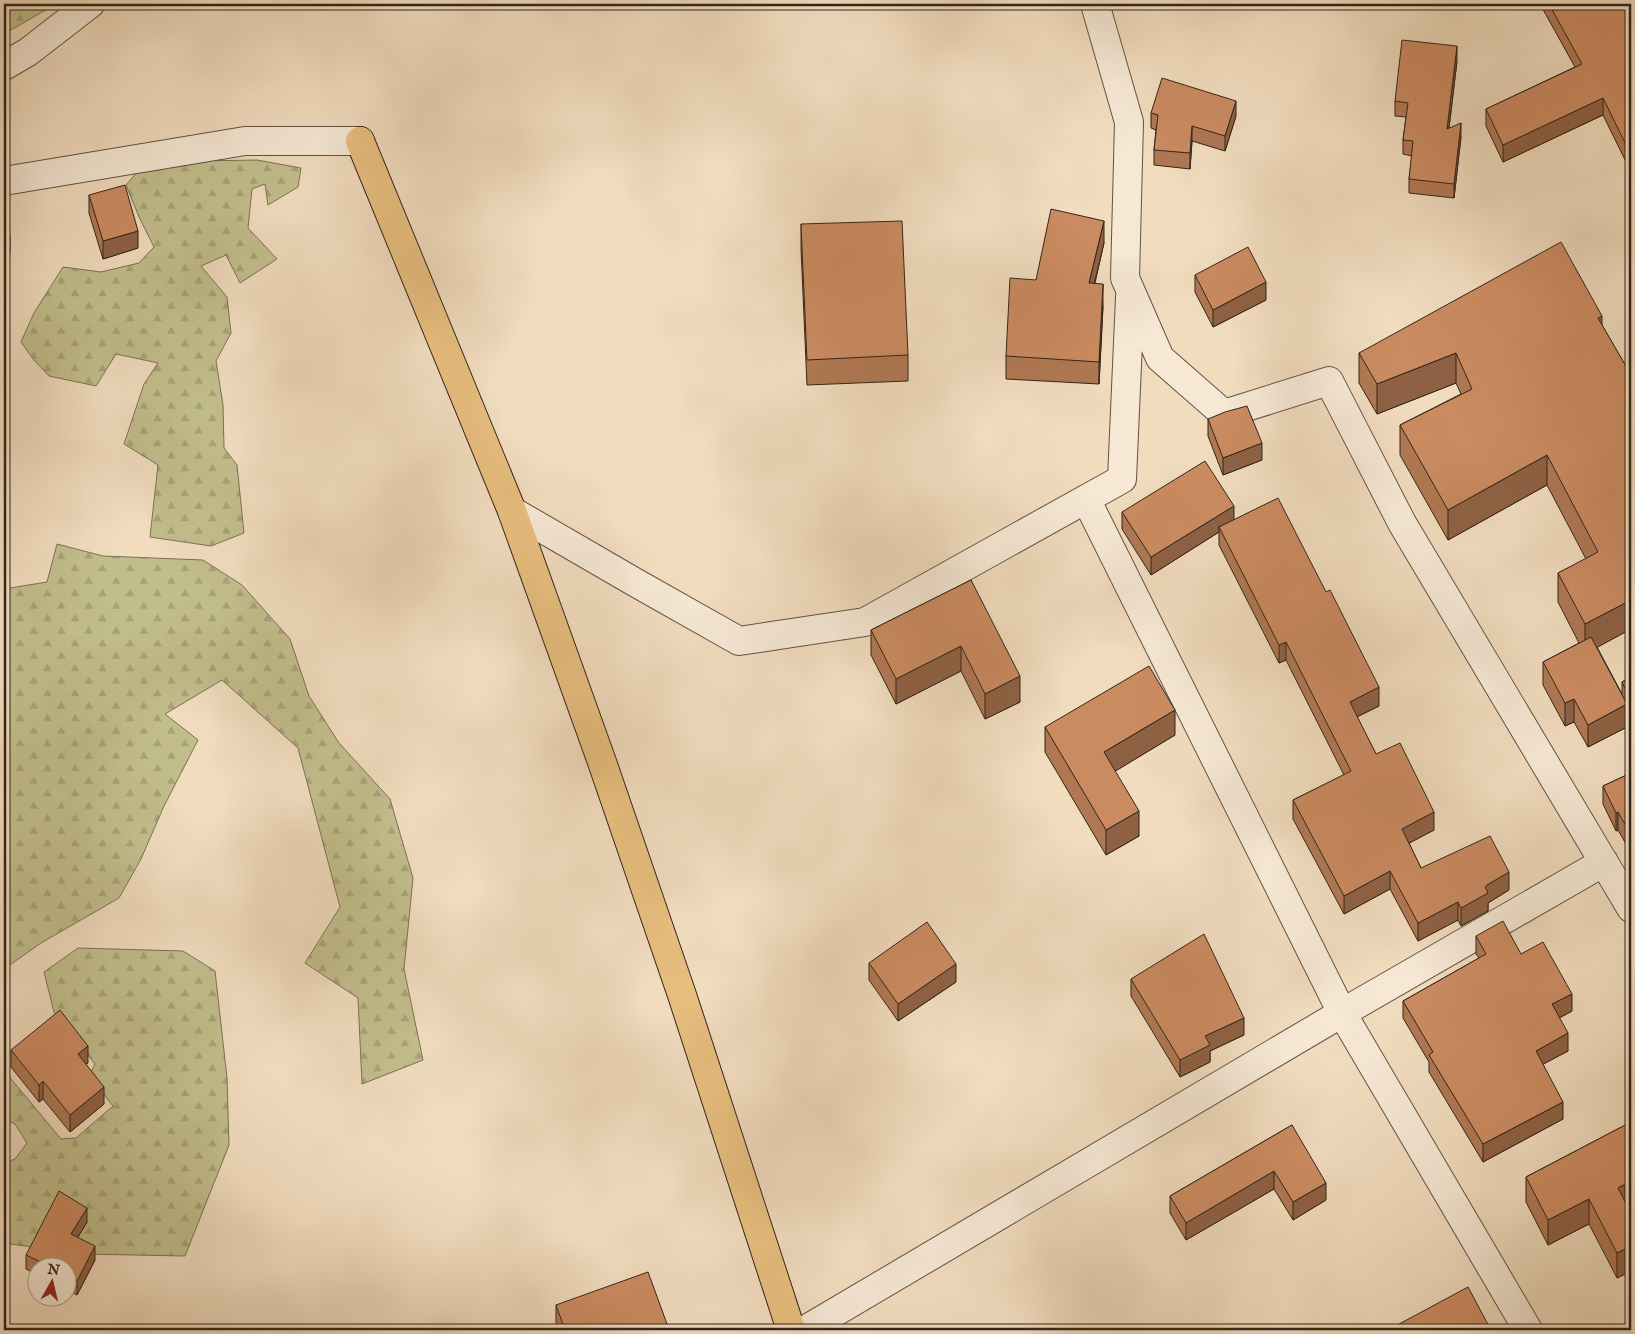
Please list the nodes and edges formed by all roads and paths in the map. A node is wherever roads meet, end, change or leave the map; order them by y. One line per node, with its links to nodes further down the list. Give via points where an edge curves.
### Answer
1 (90, 4): 3 (street, via 28,52)
2 (1095, 4): 6 (street, via 1128,122 1125,278)
3 (4, 66)
4 (360, 141): 5 (street, via 245,141); 8 (main road)
5 (4, 181)
6 (1131, 290): 7 (street, via 1122,479); 9 (street, via 1160,358 1224,414 1329,381 1402,522)
7 (1086, 499): 8 (street, via 864,622 739,641); 11 (street)
8 (512, 511): 12 (main road, via 682,995)
9 (1604, 862): 10 (street); 11 (street)
10 (1631, 908)
11 (1342, 1013): 13 (street); 14 (street)
12 (791, 1330)
13 (805, 1330)
14 (1528, 1330)

